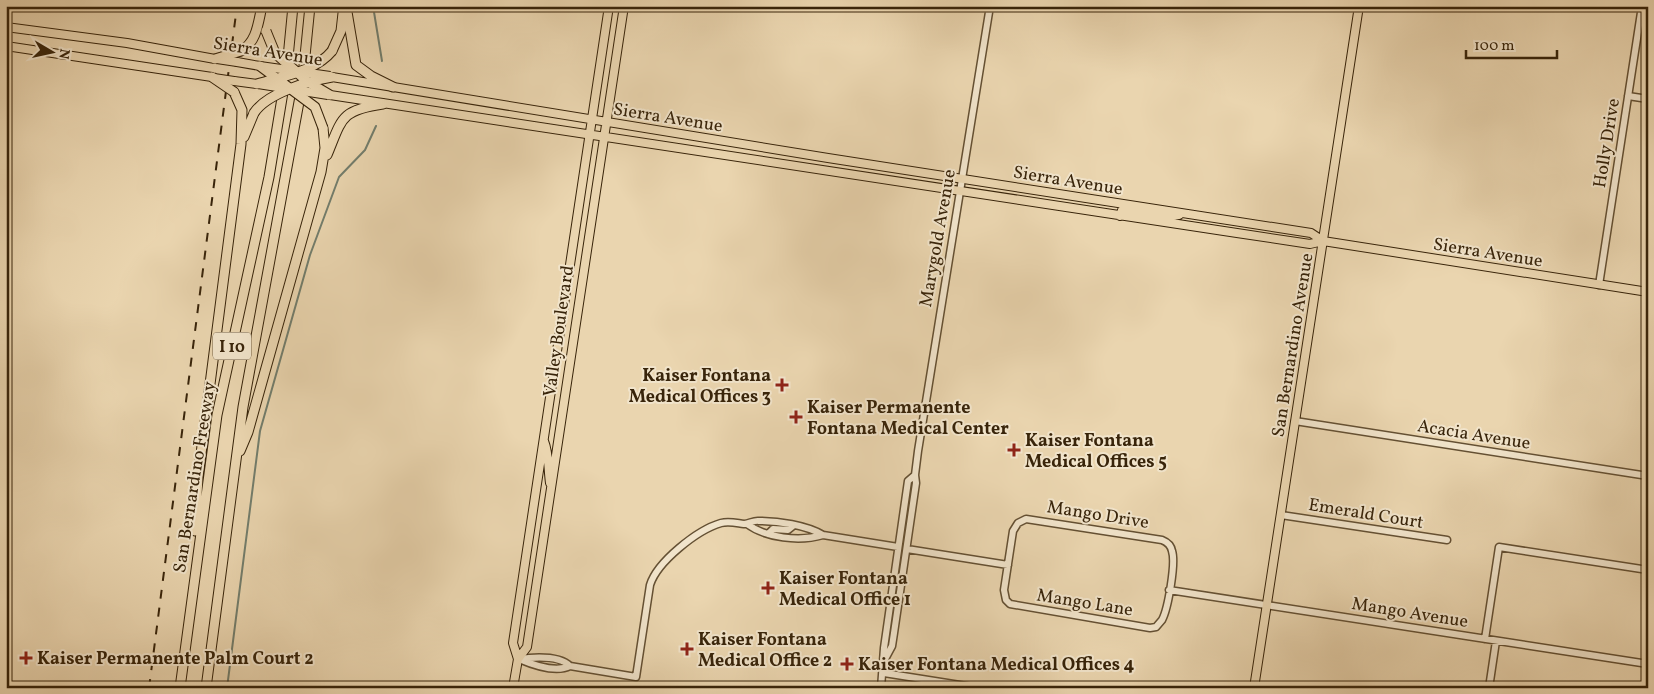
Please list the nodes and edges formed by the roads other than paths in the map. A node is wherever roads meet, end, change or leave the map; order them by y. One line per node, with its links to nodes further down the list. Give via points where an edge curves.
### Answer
1 (263, 6): 12 (highway, bridge, via 254,38 248,47); 14 (highway, bridge, via 266,31 274,53)
2 (293, 6): 56 (highway, San Bernardino Freeway / I 10, via 281,113 217,415)
3 (310, 6): 41 (highway, I 10, via 296,126)
4 (345, 6): 14 (highway, bridge, via 341,31 332,51 313,67); 20 (highway, via 356,65)
5 (609, 6): 26 (main road, Valley Boulevard)
6 (624, 6): 27 (main road, Valley Boulevard)
7 (990, 6): 32 (street, Marygold Avenue)
8 (1359, 6): 36 (main road, San Bernardino Avenue)
9 (1642, 6): 23 (street, Holly Drive)
10 (6, 27): 12 (main road, Sierra Avenue)
11 (6, 46): 16 (main road, Sierra Avenue)
12 (215, 58): 13 (main road, Sierra Avenue, bridge)
13 (260, 66): 14 (main road, Sierra Avenue, bridge); 17 (highway, bridge)
14 (296, 71): 15 (main road, Sierra Avenue, bridge); 17 (highway, bridge); 18 (highway, bridge)
15 (332, 77): 18 (highway, bridge); 20 (main road, Sierra Avenue)
16 (212, 78): 19 (main road, Sierra Avenue, bridge); 30 (highway, bridge, via 234,92 242,110)
17 (277, 78): 19 (highway, bridge); 21 (highway, bridge)
18 (308, 82): 21 (highway, bridge); 22 (highway, bridge)
19 (257, 84): 21 (main road, Sierra Avenue, bridge)
20 (394, 87): 26 (main road, Sierra Avenue)
21 (293, 89): 22 (main road, Sierra Avenue, bridge); 30 (highway, bridge, via 268,99 254,113); 31 (highway, bridge, via 315,107 323,128 325,148)
22 (330, 95): 25 (main road, Sierra Avenue)
23 (1628, 96): 24 (street); 37 (street, Holly Drive)
24 (1648, 99)
25 (383, 104): 28 (main road, Sierra Avenue); 31 (highway, via 361,107 342,119)
26 (593, 119): 27 (main road, Sierra Avenue); 28 (main road, Valley Boulevard)
27 (606, 122): 29 (main road, Valley Boulevard); 32 (main road, Sierra Avenue)
28 (590, 135): 29 (main road, Sierra Avenue); 40 (main road, Valley Boulevard)
29 (603, 136): 33 (main road, Sierra Avenue); 44 (main road, Valley Boulevard)
30 (242, 144): 56 (highway, via 198,477)
31 (321, 172): 41 (highway, via 248,432)
32 (963, 179): 33 (street, Marygold Avenue); 34 (main road, Sierra Avenue)
33 (961, 192): 35 (main road, Sierra Avenue); 42 (street, Marygold Avenue)
34 (1186, 213): 35 (main road, via 1168,216 1122,210); 36 (main road, Sierra Avenue, via 1311,233)
35 (1120, 216): 36 (main road, Sierra Avenue, via 1310,244)
36 (1323, 241): 37 (main road, Sierra Avenue); 39 (main road, San Bernardino Avenue)
37 (1599, 285): 38 (main road, Sierra Avenue)
38 (1648, 292)
39 (1295, 422): 43 (street, Acacia Avenue); 45 (main road, San Bernardino Avenue)
40 (543, 439): 44 (main road, via 547,448); 61 (main road, Valley Boulevard, via 513,643)
41 (234, 462): 66 (highway, I 10)
42 (915, 475): 51 (street, via 906,528); 52 (street, Marygold Avenue)
43 (1648, 476)
44 (551, 490): 61 (main road, Valley Boulevard, via 527,647)
45 (1281, 515): 50 (street, Emerald Court); 57 (main road, San Bernardino Avenue)
46 (746, 524): 47 (street, via 757,520); 48 (street); 61 (street, via 728,522 714,526 683,546 655,572 650,585 636,677 570,666 564,670 533,665)
47 (793, 526): 48 (street, via 788,530 773,529); 49 (street)
48 (768, 534): 49 (street, via 798,538)
49 (822, 535): 51 (street)
50 (1447, 540)
51 (898, 547): 58 (street, via 901,564 892,618); 62 (street, Marygold Avenue)
52 (906, 549): 53 (street); 58 (street, Marygold Avenue)
53 (1008, 565): 55 (street, Mango Lane, via 1004,595 1013,605 1150,628 1159,625 1164,618); 55 (street, Mango Drive, via 1014,528 1021,521 1033,519 1072,525 1165,541 1173,553)
54 (1648, 570): 59 (street, via 1499,547)
55 (1169, 590): 57 (street, Mango Avenue)
56 (191, 599): 65 (highway, San Bernardino Freeway / I 10)
57 (1266, 605): 59 (street, Mango Avenue); 70 (main road, San Bernardino Avenue)
58 (894, 633): 62 (street, Marygold Avenue)
59 (1485, 639): 60 (street, Mango Avenue)
60 (1496, 641): 63 (street, Mango Avenue); 71 (street)
61 (518, 658): 67 (main road, Valley Boulevard)
62 (885, 659): 64 (street, Marygold Avenue)
63 (1648, 664)
64 (884, 673): 68 (street, Marygold Avenue); 69 (street)
65 (180, 688)
66 (206, 688)
67 (513, 688)
68 (881, 688)
69 (979, 688)
70 (1254, 688)
71 (1489, 688)

